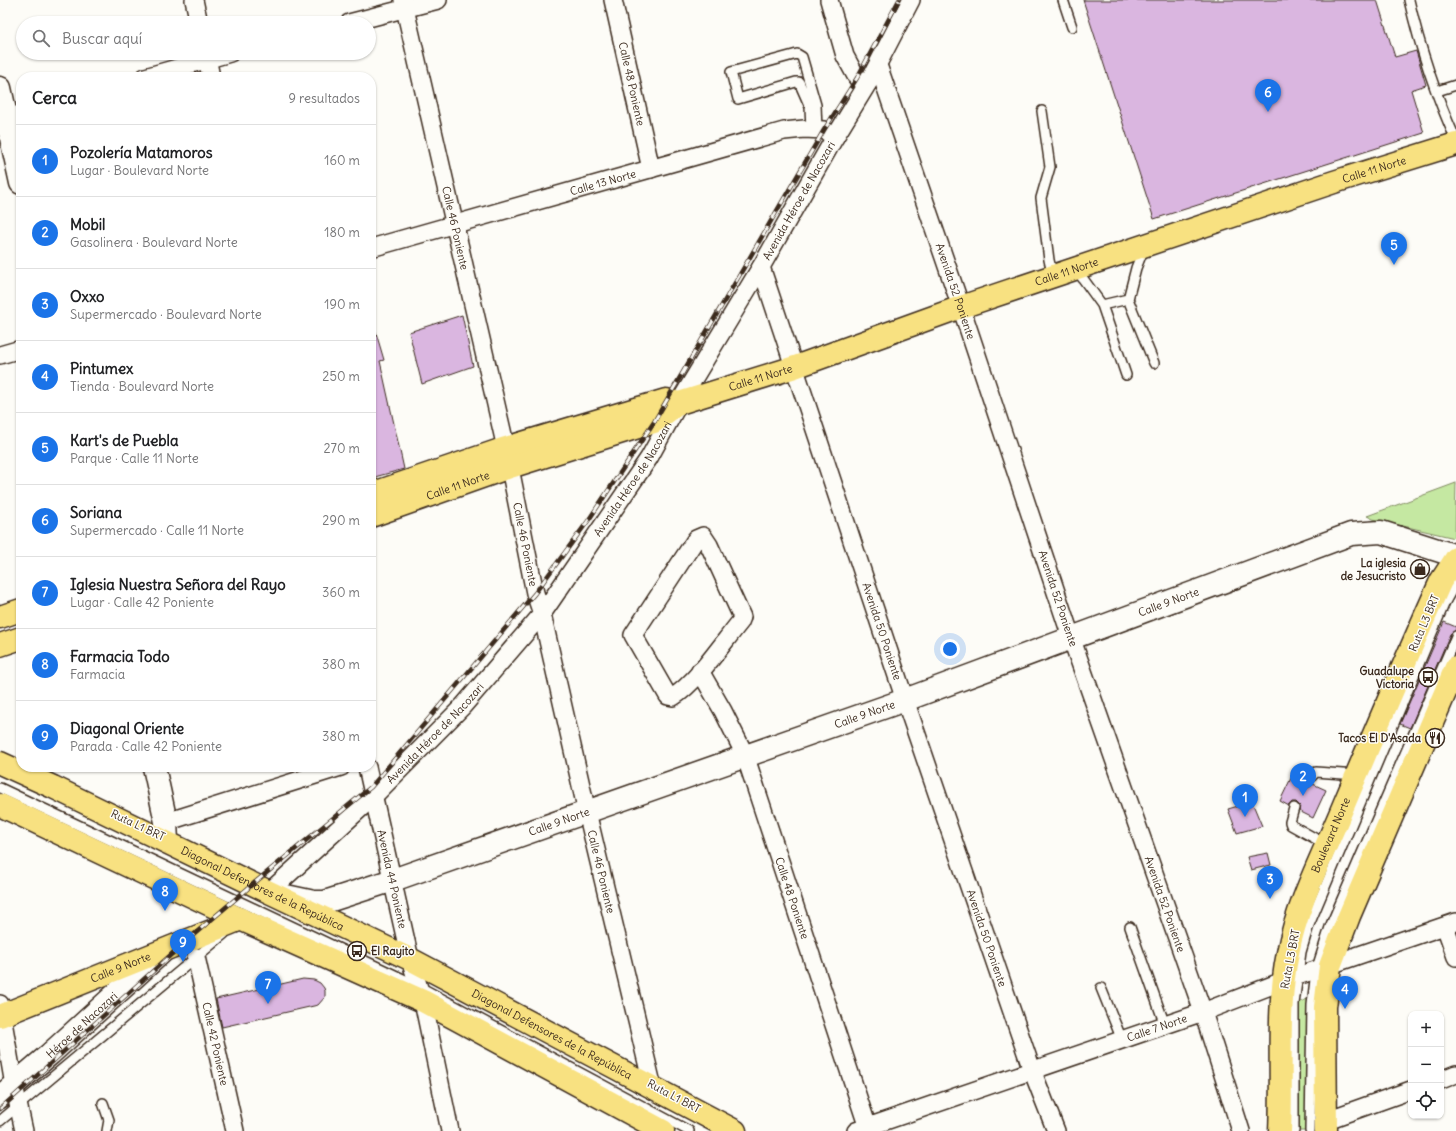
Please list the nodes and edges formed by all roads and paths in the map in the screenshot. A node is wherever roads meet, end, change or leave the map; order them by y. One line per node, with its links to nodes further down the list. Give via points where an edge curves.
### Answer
1 (194, 0): 9 (street)
2 (438, 0): 8 (street)
3 (613, 0): 28 (street, Calle 48 Poniente)
4 (829, 0): 17 (street, via 845,56 857,78)
5 (911, 0): 14 (street, Avenida Héroe de Nacozari)
6 (1063, 0): 11 (lane)
7 (1409, 0): 20 (lane)
8 (404, 5): 10 (street); 29 (street, Calle 46 Poniente)
9 (197, 16)
10 (371, 16)
11 (1072, 27)
12 (195, 60): 15 (street)
13 (208, 60): 16 (street)
14 (878, 65): 17 (street, Avenida Héroe de Nacozari); 37 (street, Avenida 52 Poniente)
15 (160, 72)
16 (210, 72)
17 (868, 83): 24 (street, Avenida Héroe de Nacozari)
18 (1456, 85): 20 (lane)
19 (0, 88): 22 (main road)
20 (1437, 91): 25 (lane)
21 (1042, 111): 34 (lane, via 1050,167 1042,198)
22 (10, 117): 27 (main road)
23 (814, 129): 23 (lane, via 816,105 802,57 797,54 731,72 738,99 799,82 810,107); 24 (street, Calle 13 Norte, via 824,130); 28 (street, Calle 13 Norte, via 784,131)
24 (835, 137): 32 (street, Avenida Héroe de Nacozari)
25 (1456, 140)
26 (1456, 144): 30 (main road, Calle 11 Norte)
27 (16, 153)
28 (651, 168): 29 (street, Calle 13 Norte)
29 (454, 224): 31 (street, Calle 13 Norte); 44 (street, Calle 46 Poniente)
30 (1146, 245): 33 (main road, Calle 11 Norte); 35 (lane, via 1136,268)
31 (376, 247)
32 (761, 266): 41 (street, Avenida 50 Poniente); 43 (street, Avenida Héroe de Nacozari)
33 (1076, 269): 34 (main road, Calle 11 Norte); 36 (lane)
34 (1053, 277): 37 (main road, Calle 11 Norte)
35 (1128, 299): 36 (lane); 40 (lane)
36 (1102, 305): 42 (lane)
37 (961, 307): 41 (main road, Calle 11 Norte); 53 (street, Avenida 52 Poniente)
38 (16, 350): 39 (street)
39 (0, 355)
40 (1154, 363)
41 (795, 367): 43 (main road, Calle 11 Norte); 58 (street, Avenida 50 Poniente)
42 (1126, 375)
43 (678, 404): 44 (main road, Calle 11 Norte, via 666,400); 50 (street, Avenida Héroe de Nacozari, via 649,458)
44 (508, 458): 45 (main road, Calle 11 Norte); 46 (main road, Calle 11 Norte); 50 (street, Calle 46 Poniente, via 535,593)
45 (376, 493)
46 (376, 514)
47 (1456, 557): 53 (main road, Calle 9 Norte, via 1381,532 1351,534); 66 (main road, Boulevard Norte, via 1441,581)
48 (1456, 582): 84 (lane, Ruta L3 BRT, via 1442,609 1308,925)
49 (16, 612): 51 (main road)
50 (542, 614): 69 (street, Avenida Héroe de Nacozari, via 463,706); 72 (street, Calle 46 Poniente)
51 (0, 617)
52 (1456, 636): 83 (lane, via 1330,927)
53 (1071, 637): 58 (main road, Calle 9 Norte); 88 (street, Avenida 52 Poniente)
54 (16, 640): 55 (main road)
55 (0, 645)
56 (1456, 670): 83 (main road)
57 (700, 671): 57 (street, via 740,622 742,616 703,536 696,539 633,635 668,696 673,697 679,693); 59 (street, Calle 48 Poniente)
58 (906, 700): 59 (main road, Calle 9 Norte); 92 (street, Avenida 50 Poniente)
59 (745, 755): 72 (main road, Calle 9 Norte); 102 (street, Calle 48 Poniente)
60 (0, 762): 61 (main road, Diagonal Defensores de la República)
61 (16, 769)
62 (22, 772): 73 (main road, Diagonal Defensores de la República)
63 (154, 772): 73 (main road)
64 (328, 772): 73 (street)
65 (368, 772): 69 (street, Avenida 44 Poniente)
66 (1356, 775): 67 (lane, via 1316,772); 74 (main road, Boulevard Norte)
67 (1307, 781)
68 (0, 788): 76 (lane)
69 (373, 796): 75 (street, Avenida 44 Poniente); 76 (street, Avenida Héroe de Nacozari)
70 (0, 805): 76 (main road, Diagonal Defensores de la República)
71 (1294, 808): 74 (lane, via 1291,825)
72 (587, 812): 75 (main road, Calle 9 Norte); 95 (street, Calle 46 Poniente)
73 (160, 836): 76 (main road, Diagonal Defensores de la República)
74 (1327, 845): 84 (main road, Boulevard Norte, via 1305,894 1293,932 1288,952)
75 (393, 880): 76 (main road, Calle 9 Norte, via 325,902); 82 (street, Avenida 44 Poniente)
76 (257, 904): 79 (main road, Calle 9 Norte); 80 (lane); 82 (main road, Diagonal Defensores de la República); 86 (main road, Diagonal Defensores de la República)
77 (1450, 924): 81 (street); 83 (street, Calle 7 Norte)
78 (1130, 927): 89 (lane)
79 (162, 952): 87 (main road, Calle 9 Norte); 97 (main road, Héroe de Nacozari)
80 (196, 957): 97 (lane); 105 (street, Calle 42 Poniente)
81 (1456, 957)
82 (412, 964): 86 (street, Avenida 44 Poniente); 91 (lane); 95 (main road, Diagonal Defensores de la República)
83 (1323, 969): 84 (street, Calle 7 Norte); 100 (main road)
84 (1290, 979): 88 (street, Calle 7 Norte); 111 (main road, Boulevard Norte, via 1281,1004); 112 (lane, Ruta L3 BRT, via 1294,1004)
85 (1101, 988): 90 (lane)
86 (420, 994): 101 (main road, Diagonal Defensores de la República); 106 (street, Avenida 44 Poniente); 107 (lane)
87 (1, 1012): 97 (street)
88 (1204, 1012): 89 (street, Calle 7 Norte); 110 (street, Avenida 52 Poniente)
89 (1165, 1025): 90 (street, Calle 7 Norte)
90 (1122, 1040): 92 (street, Calle 7 Norte)
91 (588, 1063)
92 (1032, 1070): 102 (street, Calle 7 Norte); 109 (street, Avenida 50 Poniente)
93 (1456, 1074): 94 (street)
94 (1444, 1079)
95 (653, 1088): 108 (main road, Diagonal Defensores de la República)
96 (1408, 1091): 100 (street)
97 (11, 1096): 99 (lane); 103 (street)
98 (103, 1102): 104 (lane, via 109,1120)
99 (0, 1121)
100 (1321, 1127)
101 (657, 1129)
102 (864, 1130)
103 (24, 1131)
104 (107, 1131)
105 (235, 1131)
106 (450, 1131)
107 (689, 1131)
108 (735, 1131)
109 (1056, 1131)
110 (1241, 1131)
111 (1280, 1131)
112 (1294, 1131)

